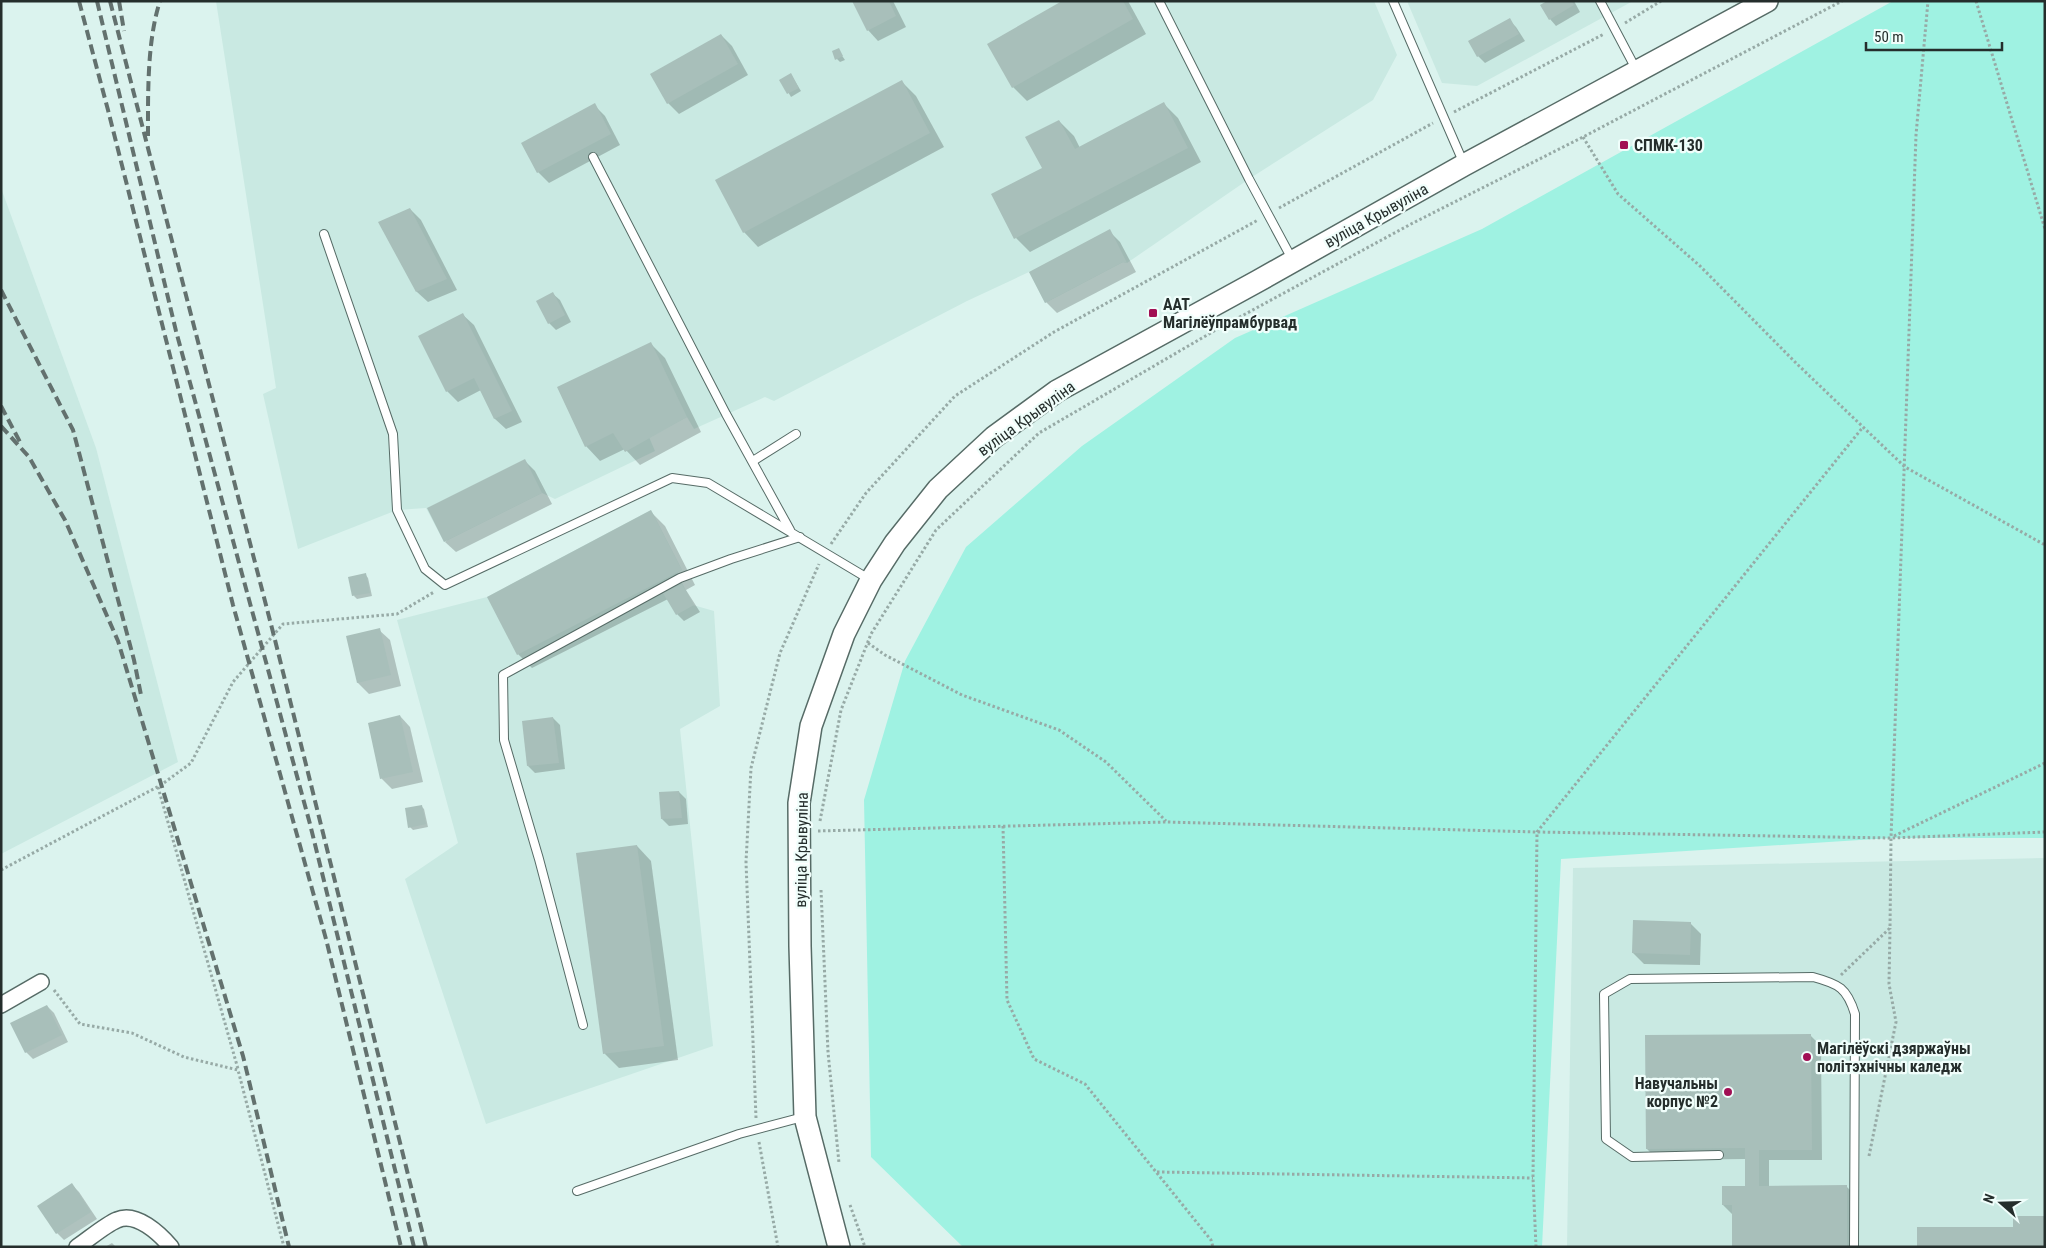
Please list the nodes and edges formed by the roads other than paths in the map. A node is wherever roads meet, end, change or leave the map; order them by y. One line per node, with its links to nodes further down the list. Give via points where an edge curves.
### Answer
1 (1159, 1): 9 (lane)
2 (1393, 1): 7 (lane)
3 (1600, 1): 5 (lane)
4 (1767, 1): 5 (main road, вуліца Крывуліна)
5 (1638, 72): 7 (main road, вуліца Крывуліна)
6 (593, 157): 11 (lane)
7 (1464, 165): 9 (main road, вуліца Крывуліна)
8 (324, 234): 12 (lane, via 393,434 397,510 425,569 445,585 672,478 708,482)
9 (1293, 261): 14 (main road, вуліца Крывуліна, via 1057,391 994,437 938,490)
10 (796, 434): 11 (lane)
11 (752, 461): 12 (lane)
12 (790, 532): 13 (lane)
13 (800, 537): 14 (lane); 17 (lane, via 680,578 503,675 504,740)
14 (870, 580): 18 (main road, вуліца Крывуліна, via 844,634 811,726 799,803)
15 (41, 982): 16 (street)
16 (1, 1005)
17 (584, 1025)
18 (805, 1117): 20 (lane, via 739,1134); 23 (main road, вуліца Крывуліна)
19 (1719, 1155): 24 (lane, via 1632,1157 1606,1139 1604,994 1630,979 1813,977 1833,982 1850,996 1854,1014)
20 (577, 1191)
21 (77, 1247): 22 (street, via 118,1219 131,1218 141,1222)
22 (171, 1247)
23 (839, 1247)
24 (1854, 1247)

